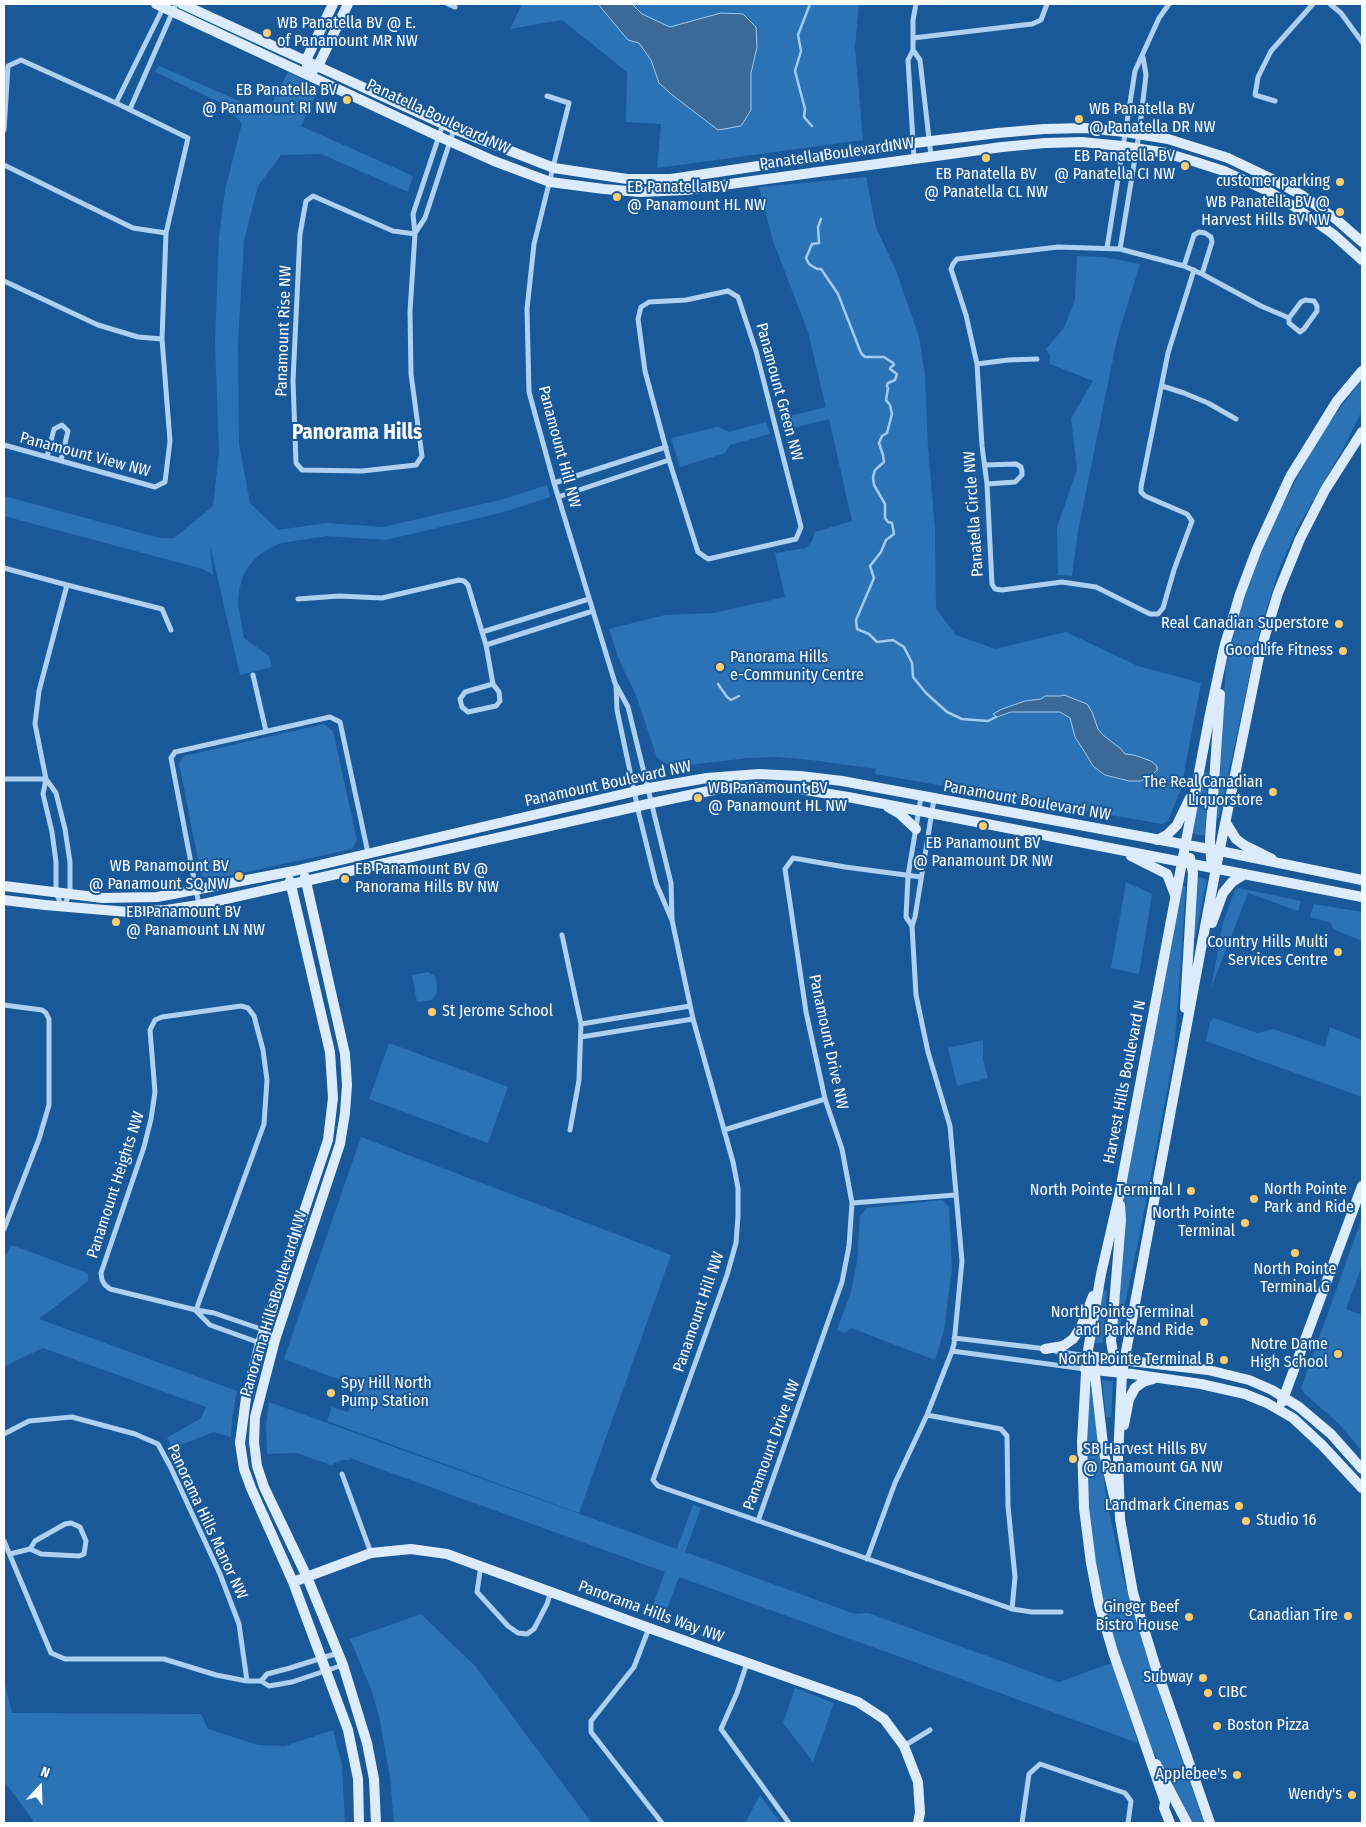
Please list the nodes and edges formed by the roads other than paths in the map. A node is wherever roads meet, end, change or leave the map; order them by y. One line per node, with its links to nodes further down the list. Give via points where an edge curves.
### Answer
1 (182, 4): 16 (street, Panatella Boulevard NW)
2 (333, 4): 16 (street)
3 (348, 4): 17 (street)
4 (448, 4): 11 (street)
5 (916, 4): 12 (street)
6 (1047, 4): 12 (street, via 1041,20 1032,24)
7 (1169, 4): 15 (street, via 1159,18)
8 (1313, 4): 20 (street, via 1271,51 1258,77 1255,94)
9 (1330, 4): 13 (street, via 1341,13)
10 (167, 6): 18 (street, Panatella Boulevard NW); 21 (street); 22 (street)
11 (456, 7)
12 (913, 38): 14 (street)
13 (1362, 42)
14 (913, 50): 30 (street, via 920,60); 31 (street, via 908,60)
15 (1143, 56): 26 (street, via 1135,71); 27 (street, via 1146,75)
16 (306, 60): 17 (street, Panatella Boulevard NW); 18 (street)
17 (318, 66): 18 (street); 23 (street, Panatella Boulevard NW)
18 (308, 74): 28 (street, Panatella Boulevard NW)
19 (547, 96): 37 (street, Panamount Hill NW, via 569,104)
20 (1275, 101)
21 (116, 102): 22 (street); 25 (street, via 21,60 8,66)
22 (130, 110): 39 (street, Panamount View NW, via 188,138)
23 (443, 124): 24 (street, Panatella Boulevard NW); 28 (street, Panamount Rise NW)
24 (454, 129): 29 (street, Panamount Rise NW); 37 (street, Panatella Boulevard NW)
25 (4, 130)
26 (1125, 132): 27 (street, Panatella Boulevard NW); 30 (street, Panatella Boulevard NW, via 1085,128 1044,129); 32 (street)
27 (1139, 134): 33 (street); 41 (street, Panatella Boulevard NW, via 1168,139 1228,158 1274,180 1337,220)
28 (438, 136): 29 (street, Panatella Boulevard NW); 40 (street, Panamount Rise NW, via 413,214)
29 (450, 141): 38 (street, Panatella Boulevard NW); 40 (street, Panamount Rise NW, via 425,218)
30 (929, 142): 31 (street, Panatella Boulevard NW); 34 (street)
31 (912, 144): 35 (street); 37 (street, Panatella Boulevard NW, via 671,179 627,179)
32 (1122, 146): 33 (street, Panatella Boulevard NW); 34 (street, Panatella Boulevard NW, via 1045,143); 42 (street)
33 (1137, 148): 43 (street); 44 (street, Panatella Boulevard NW, via 1224,171 1268,192 1334,234)
34 (931, 156): 35 (street, Panatella Boulevard NW)
35 (914, 158): 38 (street, Panatella Boulevard NW, via 686,190 640,192)
36 (4, 165): 39 (street, via 133,228)
37 (554, 168): 38 (street, Panamount Hill NW)
38 (550, 182): 63 (street, Panamount Hill NW, via 534,244 527,309 529,392)
39 (166, 233): 50 (street, Panamount View NW)
40 (415, 234): 40 (street, Panamount Rise NW, via 393,231 313,196 306,201 300,234 294,381 296,463 302,470 362,471 416,465 422,456 411,374 410,311)
41 (1362, 242)
42 (1107, 248): 43 (street, Panatella Circle NW); 52 (street, Panatella Circle NW, via 1058,247 957,259 951,269)
43 (1120, 249): 45 (street, Panatella Circle NW)
44 (1362, 260)
45 (1184, 266): 46 (street, Panatella Circle NW); 47 (street, via 1194,235 1205,233 1212,242)
46 (1194, 270): 47 (street); 54 (street, Panatella Circle NW, via 1168,353)
47 (1202, 274): 49 (street)
48 (4, 281): 50 (street, via 98,325 138,337)
49 (1289, 318): 49 (street, via 1289,323 1300,332 1317,311 1316,303 1311,300 1301,302)
50 (162, 339): 60 (street, Panamount View NW, via 170,441 165,482 155,487)
51 (1037, 358): 52 (street)
52 (977, 364): 62 (street, Panatella Circle NW)
53 (1362, 371): 74 (street, Harvest Hills Boulevard N, via 1337,402 1290,477 1240,594)
54 (1162, 386): 55 (street, via 1208,403); 64 (street, Panatella Circle NW, via 1141,492 1188,514 1192,521 1163,608 1158,614 1150,614 1096,587 1079,584 1062,582 995,589 992,584)
55 (1236, 419)
56 (1362, 432): 91 (street, via 1321,498 1278,593 1255,671)
57 (4, 445): 59 (street, Panamount View NW)
58 (666, 447): 61 (street, Panamount Green NW); 61 (street, Panamount Green NW, via 645,371 638,319 641,307 649,302 686,300 728,291 738,297 756,351 801,527 796,539 708,559 698,552); 63 (street)
59 (47, 457): 60 (street, Panamount View NW); 60 (street, via 54,429 62,425 68,432)
60 (61, 460)
61 (669, 460): 65 (street)
62 (985, 465): 64 (street, Panatella Circle NW); 64 (street, via 1016,464 1022,471 1015,482)
63 (554, 483): 65 (street, Panamount Hill NW)
64 (987, 484)
65 (558, 497): 69 (street, Panamount Hill NW)
66 (4, 568): 67 (street)
67 (68, 585): 71 (street, via 162,609); 81 (street, via 39,691 35,724)
68 (298, 599): 72 (street, via 339,596 382,598 459,580 468,585)
69 (589, 599): 70 (street, Panamount Hill NW); 72 (street)
70 (593, 611): 73 (street); 76 (street, Panamount Hill NW)
71 (171, 630)
72 (483, 635): 73 (street)
73 (486, 645): 77 (street)
74 (1222, 663): 80 (street, Harvest Hills Boulevard N); 98 (street, via 1210,831)
75 (254, 675): 78 (street)
76 (616, 683): 82 (street, Panamount Hill NW, via 628,707); 83 (street, Panamount Hill NW, via 617,710)
77 (493, 684): 77 (street, via 465,692 460,699 462,707 468,712 496,706 500,701 499,692)
78 (266, 731): 99 (street, via 330,717 340,722); 113 (street, via 175,752 171,758)
79 (4, 779): 81 (street)
80 (1198, 779): 94 (street, via 1177,825); 95 (street, Harvest Hills Boulevard N)
81 (46, 780): 114 (street, via 44,794 56,862); 115 (street, via 56,793 65,829)
82 (649, 788): 83 (street, Panamount Boulevard NW); 84 (street, Panamount Boulevard NW, via 707,778 759,774 842,781); 86 (street, Panamount Hill NW)
83 (635, 792): 88 (street, Panamount Hill NW); 93 (street, Panamount Boulevard NW)
84 (921, 797): 85 (street, Panamount Boulevard NW); 89 (street)
85 (934, 799): 90 (street); 94 (street, Panamount Boulevard NW)
86 (652, 803): 87 (street, Panamount Boulevard NW, via 718,790 756,788 799,789); 88 (street, Panamount Boulevard NW); 121 (street, Panamount Hill NW, via 672,883)
87 (883, 804): 89 (street, Panamount Boulevard NW); 92 (street)
88 (638, 806): 96 (street, Panamount Boulevard NW); 121 (street, Panamount Hill NW, via 656,884)
89 (919, 810): 90 (street, Panamount Boulevard NW); 92 (street)
90 (932, 813): 97 (street, Panamount Boulevard NW); 108 (street)
91 (1226, 823): 98 (street); 101 (street, via 1244,845)
92 (916, 829): 107 (street)
93 (461, 832): 96 (street); 99 (street, Panamount Boulevard NW)
94 (1157, 840): 95 (street, Panamount Boulevard NW)
95 (1185, 845): 98 (street, Panamount Boulevard NW); 100 (street, Harvest Hills Boulevard N)
96 (464, 846): 102 (street, Panamount Boulevard NW)
97 (1116, 849): 100 (street, Panamount Boulevard NW); 116 (street, via 1167,874)
98 (1215, 850): 101 (street, Panamount Boulevard NW); 103 (street)
99 (368, 853): 102 (street); 104 (street, Panamount Boulevard NW)
100 (1187, 862): 103 (street, Panamount Boulevard NW); 116 (street, Harvest Hills Boulevard N); 130 (street, via 1193,873)
101 (1284, 865): 109 (street)
102 (371, 867): 110 (street, Panamount Boulevard NW)
103 (1216, 868): 106 (street, Panamount Boulevard NW); 124 (street)
104 (302, 869): 105 (street, Panamount Boulevard NW); 110 (street, Panorama Hills Boulevard NW)
105 (288, 872): 112 (street, Panorama Hills Boulevard NW); 113 (street, Panamount Boulevard NW)
106 (1245, 874): 117 (street, Panamount Boulevard NW); 124 (street, via 1223,893)
107 (908, 876): 108 (street, Panamount Drive NW); 122 (street, via 906,917); 131 (street, Panamount Drive NW, via 793,858 785,869 806,1012)
108 (921, 877): 122 (street)
109 (1362, 880)
110 (306, 882): 112 (street, Panamount Boulevard NW); 143 (street, Panorama Hills Boulevard NW, via 345,1054 347,1085 340,1144)
111 (4, 886): 114 (street, Panamount Boulevard NW)
112 (291, 886): 119 (street, Panamount Boulevard NW); 141 (street, Panorama Hills Boulevard NW, via 330,1052 333,1098 328,1140)
113 (196, 890): 115 (street, Panamount Boulevard NW, via 157,897 102,898); 119 (street)
114 (56, 893): 115 (street, Panamount Boulevard NW); 120 (street)
115 (70, 894): 120 (street)
116 (1176, 896): 136 (street, Harvest Hills Boulevard N)
117 (1362, 897)
118 (4, 900): 120 (street, Panamount Boulevard NW)
119 (199, 905): 120 (street, Panamount Boulevard NW, via 128,912)
120 (63, 907)
121 (672, 920): 126 (street, Panamount Hill NW)
122 (912, 926): 135 (street, via 916,995 928,1052 950,1126)
123 (562, 935): 128 (street)
124 (1199, 964): 130 (street)
125 (4, 1005): 138 (street, via 42,1010 49,1019 49,1105)
126 (690, 1006): 127 (street, Panamount Hill NW); 128 (street)
127 (693, 1019): 129 (street); 133 (street, Panamount Hill NW)
128 (581, 1024): 129 (street)
129 (581, 1037): 132 (street, via 579,1080)
130 (1184, 1047): 148 (street)
131 (825, 1099): 133 (street); 137 (street, Panamount Drive NW, via 842,1149)
132 (570, 1130)
133 (724, 1130): 161 (street, Panamount Hill NW, via 738,1188 736,1243 653,1480 658,1486)
134 (1362, 1186): 152 (street)
135 (955, 1195): 137 (street); 142 (street, via 962,1261)
136 (1119, 1196): 139 (street, Harvest Hills Boulevard N); 148 (street, via 1121,1220 1111,1341)
137 (852, 1203): 161 (street, Panamount Drive NW, via 842,1282)
138 (4, 1229)
139 (1101, 1274): 145 (street, via 1081,1327 1073,1339 1063,1346); 147 (street, Harvest Hills Boulevard N)
140 (196, 1310): 140 (street, Panamount Heights NW, via 110,1289 102,1280 101,1273 151,1119 155,1092 150,1030 155,1020 241,1006 248,1008 254,1016 263,1050 267,1080 264,1124); 141 (street, Panamount Heights NW); 144 (street, Panamount Heights NW, via 210,1325)
141 (264, 1330): 143 (street, Panamount Heights NW); 144 (street, Panorama Hills Boulevard NW)
142 (954, 1338): 145 (street); 146 (street)
143 (275, 1340): 144 (street); 168 (street, Panorama Hills Boulevard NW, via 255,1417 257,1466)
144 (260, 1343): 169 (street, Panorama Hills Boulevard NW, via 246,1398 240,1443 251,1488)
145 (1045, 1349): 147 (street)
146 (952, 1351): 149 (street); 154 (street)
147 (1087, 1356): 148 (street); 149 (street, Harvest Hills Boulevard N)
148 (1119, 1359): 150 (street); 152 (street, via 1230,1375)
149 (1090, 1370): 150 (street); 160 (street, via 1104,1453); 183 (street, Harvest Hills Boulevard N, via 1082,1467 1091,1563 1113,1652)
150 (1122, 1373): 151 (street); 156 (street)
151 (1155, 1378): 153 (street, via 1225,1388); 156 (street, via 1138,1384 1132,1393)
152 (1285, 1397): 153 (street); 157 (street, via 1330,1434)
153 (1279, 1410): 159 (street, via 1305,1429)
154 (926, 1415): 166 (street, via 895,1483); 171 (street, via 1001,1429 1007,1436 1008,1506 1015,1577)
155 (4, 1434): 179 (street, Panorama Hills Manor NW, via 29,1421 72,1417 135,1434 158,1444 224,1582 239,1624)
156 (1118, 1458): 160 (street)
157 (1362, 1469)
158 (342, 1474): 164 (street)
159 (1362, 1488)
160 (1120, 1519): 195 (street, via 1133,1593)
161 (758, 1521): 166 (street, Panamount Drive NW)
162 (4, 1541): 165 (street)
163 (30, 1549): 163 (street, via 41,1554 79,1556 84,1554 86,1541 80,1527 71,1523 35,1541); 165 (street)
164 (371, 1553): 167 (street, Panorama Hills Way NW, via 411,1549 447,1554); 168 (street, Panorama Hills Way NW)
165 (10, 1554): 179 (street, via 52,1653 65,1659 164,1659)
166 (867, 1560): 171 (street, Panamount Drive NW)
167 (481, 1565): 170 (street, Panorama Hills Way NW); 170 (street, via 477,1592 508,1626 518,1632 527,1634 534,1629)
168 (307, 1576): 169 (street, Panorama Hills Way NW); 174 (street, Panorama Hills Boulevard NW)
169 (293, 1582): 175 (street, Panorama Hills Boulevard NW)
170 (551, 1591): 173 (street, Panorama Hills Way NW)
171 (1012, 1609): 172 (street, Panamount Drive NW)
172 (1062, 1612)
173 (649, 1628): 176 (street, Panorama Hills Way NW); 187 (street, via 634,1667 591,1721 591,1732)
174 (338, 1653): 175 (street); 177 (street, Panorama Hills Boulevard NW)
175 (322, 1658): 178 (street, Panorama Hills Boulevard NW); 180 (street, via 267,1674)
176 (747, 1662): 182 (street, Panorama Hills Way NW, via 858,1702 884,1719); 188 (street, via 721,1729)
177 (343, 1665): 178 (street); 186 (street, Panorama Hills Boulevard NW, via 367,1743 374,1779)
178 (327, 1670): 180 (street, via 270,1686); 185 (street, Panorama Hills Boulevard NW, via 348,1730 358,1779)
179 (247, 1681): 180 (street)
180 (261, 1681)
181 (930, 1730): 182 (street)
182 (904, 1746): 189 (street, Panorama Hills Way NW, via 918,1782)
183 (1146, 1746): 184 (street, Harvest Hills Boulevard N, via 1165,1802); 194 (street)
184 (1164, 1808): 192 (street); 193 (street, Harvest Hills Boulevard N)
185 (359, 1823)
186 (376, 1823)
187 (662, 1823)
188 (789, 1823)
189 (918, 1823)
190 (1022, 1823): 191 (street, via 1029,1774 1040,1764 1125,1793 1131,1801)
191 (1128, 1823)
192 (1165, 1823)
193 (1170, 1823)
194 (1187, 1823)
195 (1210, 1823)

